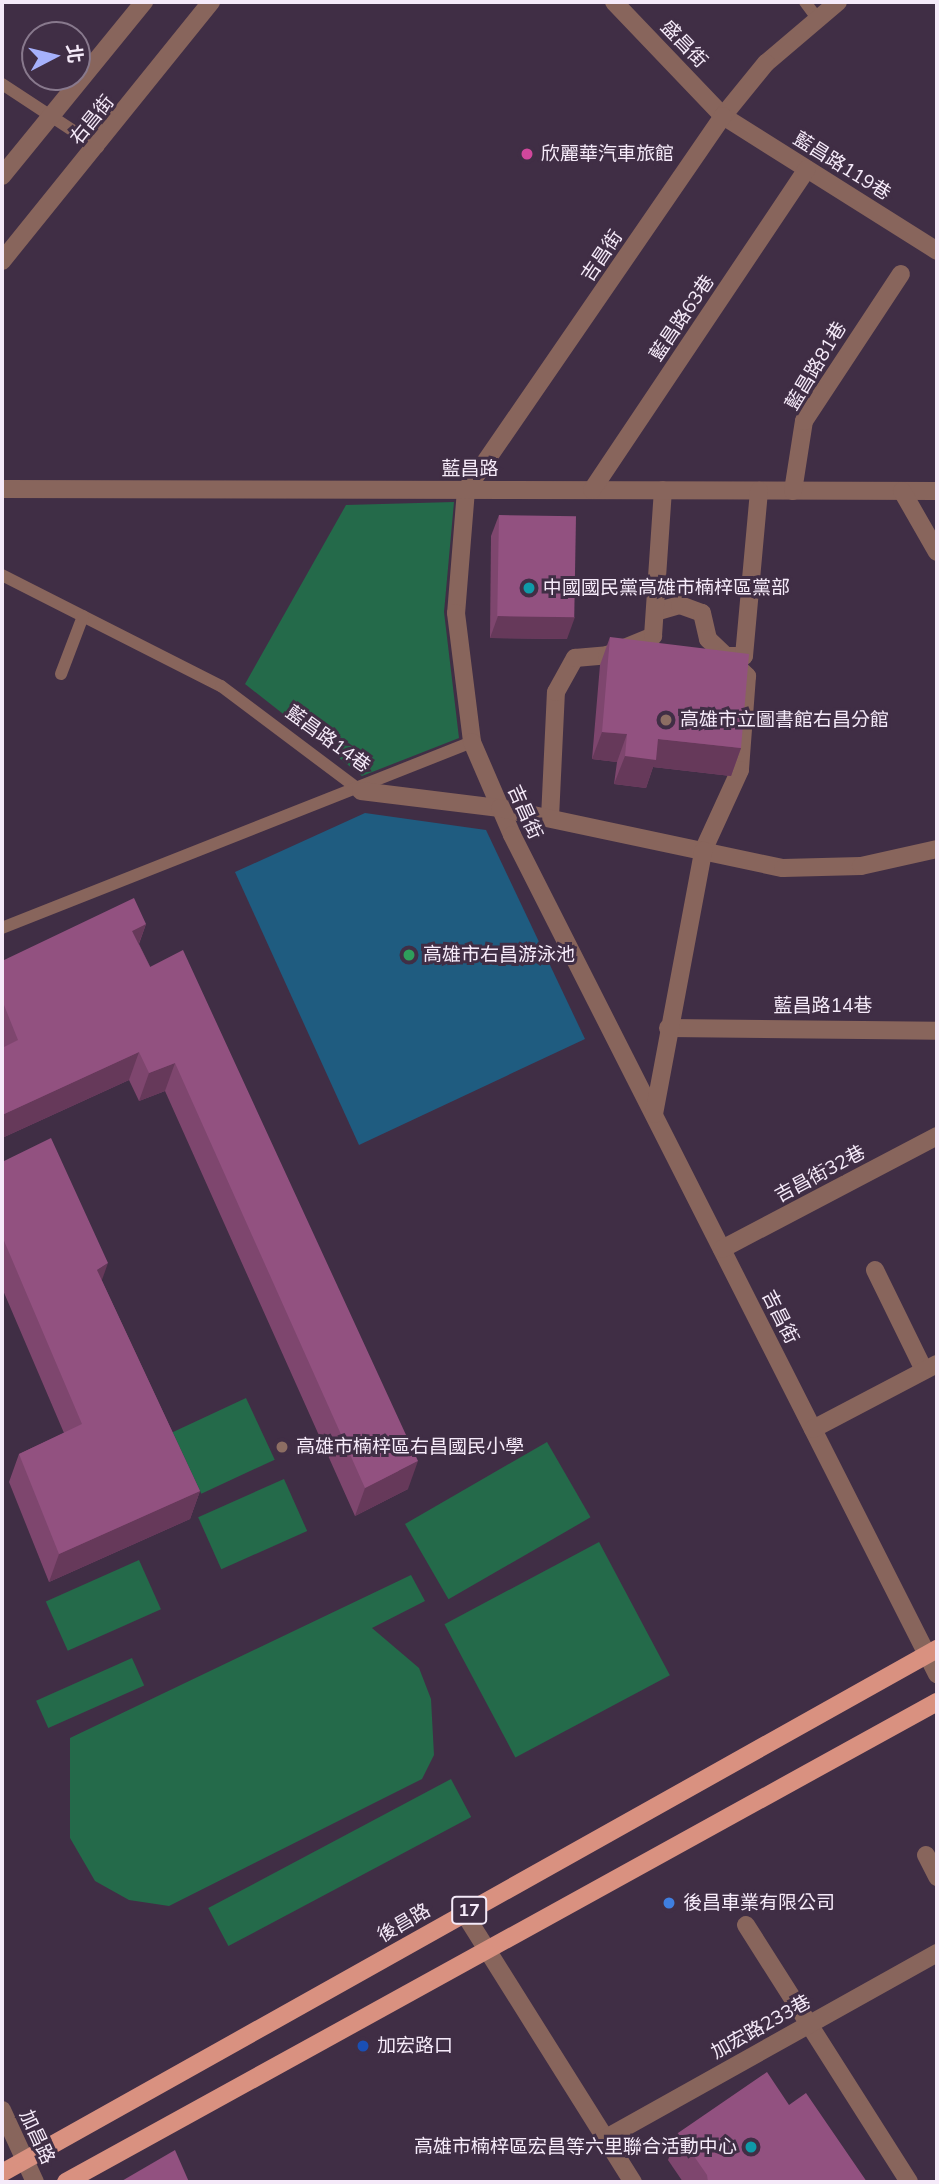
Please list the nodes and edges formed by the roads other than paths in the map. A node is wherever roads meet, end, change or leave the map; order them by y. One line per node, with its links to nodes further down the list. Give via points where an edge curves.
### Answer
1 (144, 2): 8 (street, 右昌街)
2 (211, 2): 10 (street, 右昌街)
3 (614, 2): 9 (street, 盛昌街)
4 (805, 2): 6 (lane)
5 (838, 2): 6 (street, 吉昌街)
6 (818, 19): 9 (street, 吉昌街, via 766,63)
7 (2, 84): 8 (lane)
8 (54, 115): 10 (lane); 12 (street, 右昌街)
9 (723, 116): 11 (street, 藍昌路119巷); 17 (street, 吉昌街)
10 (97, 148): 14 (street, 右昌街)
11 (807, 169): 13 (street, 藍昌路119巷); 18 (street, 藍昌路63巷)
12 (2, 176)
13 (937, 251)
14 (2, 261)
15 (901, 274): 21 (street, 藍昌路81巷, via 804,421)
16 (2, 489): 17 (street, 藍昌路)
17 (466, 490): 18 (street, 藍昌路); 30 (street, 吉昌街, via 456,613)
18 (592, 490): 19 (street, 藍昌路)
19 (663, 491): 20 (street, 藍昌路); 26 (street)
20 (759, 491): 21 (street, 藍昌路); 28 (street, via 744,656)
21 (793, 491): 22 (street, 藍昌路)
22 (902, 491): 23 (street, 藍昌路); 24 (street)
23 (937, 491)
24 (937, 552)
25 (2, 575): 27 (lane, 藍昌路14巷)
26 (655, 612): 33 (street, via 653,636 607,655 575,659 556,692); 35 (street, via 680,605 702,613 708,639 747,676 740,770)
27 (83, 616): 29 (lane); 31 (lane, 藍昌路14巷, via 221,686)
28 (703, 656)
29 (61, 674)
30 (472, 742): 31 (lane); 32 (street, 吉昌街)
31 (361, 791): 32 (street, 藍昌路14巷); 36 (lane)
32 (500, 808): 33 (street, 藍昌路14巷); 39 (street, 吉昌街)
33 (550, 818): 35 (street, 藍昌路14巷)
34 (937, 849): 35 (street, 藍昌路14巷, via 860,866 783,868)
35 (703, 851): 37 (street)
36 (2, 928)
37 (668, 1028): 38 (street, 藍昌路14巷); 39 (street)
38 (936, 1029)
39 (654, 1114): 41 (street, 吉昌街)
40 (937, 1136): 41 (street, 吉昌街32巷)
41 (722, 1249): 44 (street, 吉昌街)
42 (875, 1270): 43 (street)
43 (931, 1367): 44 (street)
44 (813, 1429): 45 (street, 吉昌街)
45 (932, 1652): 46 (street, 吉昌街); 50 (main road, 後昌路 / 17)
46 (937, 1674)
47 (937, 1702): 52 (main road, 17)
48 (926, 1855): 49 (street)
49 (937, 1877)
50 (464, 1913): 52 (street); 57 (main road, 後昌路 / 17)
51 (746, 1925): 54 (street)
52 (488, 1950): 56 (street); 60 (main road, 17)
53 (937, 1953): 54 (street, 加宏路233巷)
54 (809, 2024): 56 (street, 加宏路233巷); 62 (street)
55 (2, 2110): 57 (street, 加昌路)
56 (606, 2138): 61 (street)
57 (25, 2161): 58 (main road, 後昌路 / 17); 59 (street, 加昌路)
58 (2, 2173)
59 (35, 2182)
60 (66, 2182)
61 (633, 2182)
62 (909, 2182)

